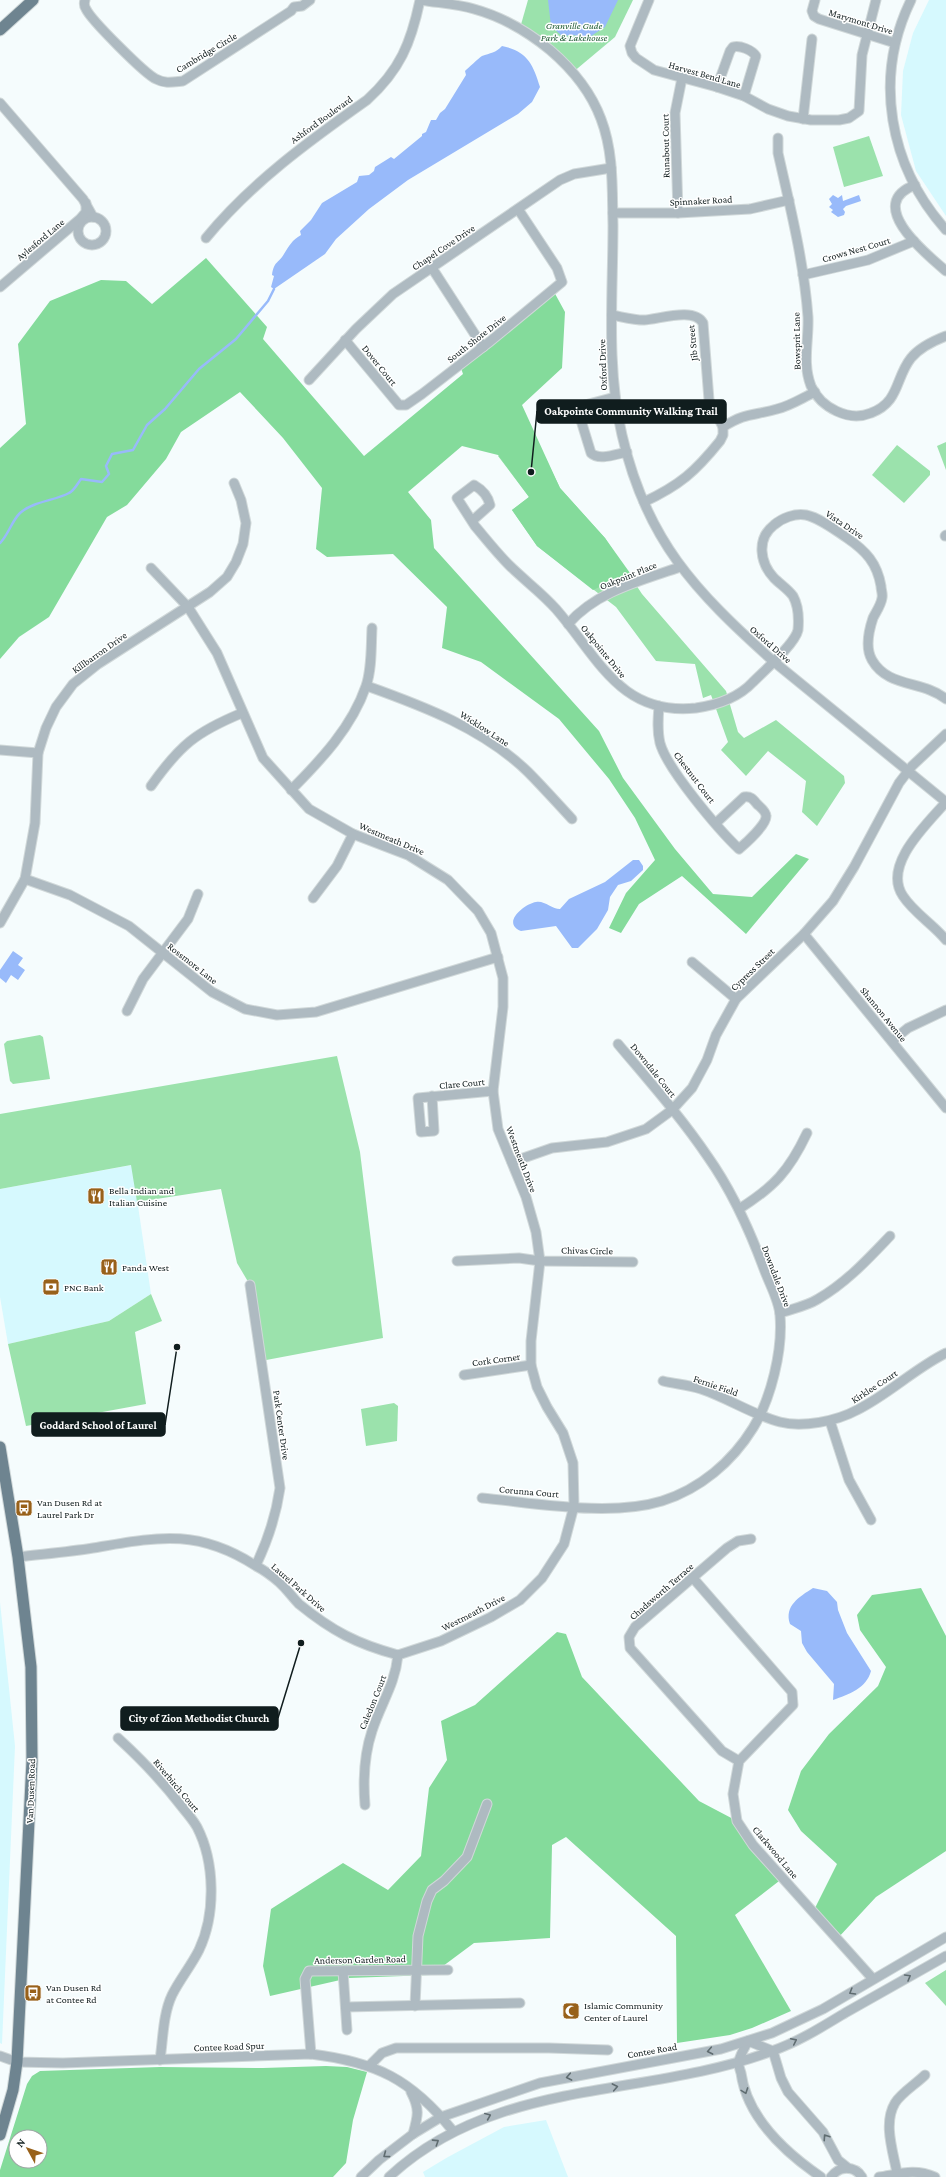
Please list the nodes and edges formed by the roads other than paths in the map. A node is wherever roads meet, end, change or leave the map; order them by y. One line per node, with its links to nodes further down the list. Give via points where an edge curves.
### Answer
1 (33, 0): 11 (main road)
2 (85, 0): 9 (street, Cambridge Circle, via 84,6 89,14 128,55 149,75 167,83 183,81 291,11)
3 (310, 0): 9 (street, Cambridge Circle, via 302,6)
4 (420, 0): 10 (street, Oxford Drive); 30 (street, Ashford Boulevard, via 406,49 396,68 378,90 289,156)
5 (649, 0): 15 (street, Harvest Bend Lane, via 632,38 632,53 639,61 654,70)
6 (815, 0): 12 (street, Marymont Drive, via 812,11 814,16)
7 (876, 0): 12 (street, Harvest Bend Lane)
8 (911, 0): 14 (street)
9 (295, 3)
10 (474, 4): 21 (street, Oxford Drive, via 520,28 555,54 572,72 600,116)
11 (0, 30)
12 (866, 35): 14 (street, Marymont Drive); 19 (street, Harvest Bend Lane, via 857,113 839,120)
13 (812, 39): 19 (street)
14 (895, 43): 22 (street, via 889,88 891,114 903,161)
15 (682, 78): 16 (street, Harvest Bend Lane); 27 (street, Runabout Court, via 674,113)
16 (717, 87): 17 (street, Harvest Bend Lane); 17 (street, via 730,51 737,46 756,56)
17 (744, 96): 19 (street, Harvest Bend Lane, via 774,112)
18 (0, 103): 24 (street)
19 (802, 119)
20 (778, 138): 23 (street, Bowsprit Lane, via 778,153)
21 (612, 168): 25 (street, Chapel Cove Drive, via 569,176); 26 (street, Oxford Drive)
22 (915, 186): 29 (street); 31 (street, via 900,194 895,208 899,221)
23 (789, 200): 27 (street, Spinnaker Road, via 750,209); 34 (street, Bowsprit Lane)
24 (86, 203): 28 (street); 35 (street, Aylesford Lane, via 86,212 80,219)
25 (518, 209): 32 (street, Chapel Cove Drive); 39 (street, South Shore Drive, via 557,268 562,280)
26 (612, 213): 27 (street, Spinnaker Road); 36 (street, Oxford Drive)
27 (678, 213)
28 (93, 217)
29 (946, 230)
30 (206, 238)
31 (914, 241): 33 (street); 34 (street, Crows Nest Court, via 868,260)
32 (432, 268): 38 (street, Chapel Cove Drive, via 393,294); 39 (street)
33 (946, 271)
34 (803, 275): 41 (street, Bowsprit Lane, via 808,317 806,366)
35 (0, 287)
36 (612, 315): 42 (street, Oxford Drive); 44 (street, Jib Street, via 634,320 683,315 695,315 700,318 704,323 709,400)
37 (946, 336): 41 (street, Bowsprit Lane, via 917,352 907,364 894,396 872,413 858,417 847,416 830,407)
38 (345, 340): 40 (street, Chapel Cove Drive); 43 (street, Dover Court)
39 (483, 347): 43 (street, South Shore Drive, via 415,400 402,406)
40 (309, 380)
41 (815, 392): 44 (street, via 779,409 743,415)
42 (615, 397): 45 (street, Oxford Drive); 45 (street, via 585,405 579,414 594,456)
43 (398, 404)
44 (723, 427): 47 (street, via 720,441 696,469 674,487)
45 (627, 452): 47 (street, Oxford Drive)
46 (234, 483): 51 (street, Killbarron Drive, via 246,523 243,544 227,577)
47 (644, 502): 49 (street, Oxford Drive, via 658,533)
48 (472, 521): 48 (street, Oakpointe Drive, via 490,504 480,489 474,485 457,498); 52 (street, Oakpointe Drive, via 509,565 548,600)
49 (680, 567): 52 (street, Oakpoint Place, via 601,597); 54 (street, Oxford Drive, via 720,613)
50 (151, 568): 51 (street, Westmeath Drive)
51 (188, 607): 58 (street, Westmeath Drive, via 217,653 235,690); 61 (street, Killbarron Drive, via 98,664 73,684 56,708)
52 (568, 624): 57 (street, Oakpointe Drive, via 618,686 633,696)
53 (372, 628): 55 (street)
54 (773, 661): 56 (street, Vista Drive, via 795,638 798,617 791,594 765,564 762,544 767,531 776,523 791,516 807,515 852,542 874,562 882,594 870,629 869,654 874,664 891,678 929,688); 57 (street, Oakpointe Drive, via 747,688 729,699 690,708); 62 (street, Oxford Drive)
55 (367, 686): 64 (street, via 336,741 319,763); 66 (street, Wicklow Lane, via 418,704 448,718 488,742 527,771)
56 (946, 699)
57 (659, 706): 67 (street, Chestnut Court, via 658,732 665,756)
58 (242, 713): 63 (street, via 210,727 190,741 170,759); 64 (street, Westmeath Drive, via 263,758)
59 (946, 734): 62 (street, Cypress Street)
60 (0, 750): 61 (street)
61 (38, 753): 69 (street, Killbarron Drive, via 35,823)
62 (909, 770): 65 (street, Oxford Drive); 73 (street, Cypress Street, via 888,803 848,878 833,901)
63 (151, 786)
64 (291, 790): 68 (street, Westmeath Drive, via 309,809)
65 (946, 802): 74 (street, via 903,854 898,869 902,894)
66 (572, 819)
67 (716, 823): 67 (street, Chestnut Court, via 744,797 752,798 766,813 765,822 739,849)
68 (353, 834): 71 (street, via 337,866); 76 (street, Westmeath Drive, via 408,855 448,880 478,911 491,933)
69 (25, 878): 72 (street, Killbarron Drive); 75 (street, Rossmore Lane, via 70,895 129,926)
70 (198, 894): 75 (street, via 188,919)
71 (313, 898)
72 (0, 923)
73 (804, 934): 78 (street, Cypress Street); 81 (street, Shannon Avenue)
74 (946, 940)
75 (163, 954): 76 (street, Rossmore Lane, via 212,992 245,1009 277,1015 316,1012); 80 (street, via 144,979)
76 (498, 957): 83 (street, Westmeath Drive, via 504,978 503,1007)
77 (692, 962): 78 (street)
78 (736, 999): 86 (street, Cypress Street, via 692,1088)
79 (946, 1010): 81 (street, via 908,1028)
80 (127, 1011)
81 (892, 1041): 85 (street, Shannon Avenue)
82 (618, 1044): 86 (street, Downdale Court)
83 (493, 1091): 84 (street, Clare Court); 88 (street, Westmeath Drive, via 498,1129)
84 (432, 1096)
85 (946, 1108)
86 (672, 1110): 88 (street, Cypress Street, via 646,1129 607,1142 552,1148); 89 (street, Downdale Drive, via 709,1157)
87 (807, 1133): 89 (street, via 797,1154 780,1178 764,1193)
88 (512, 1162): 92 (street, Westmeath Drive, via 536,1232)
89 (739, 1209): 95 (street, Downdale Drive)
90 (890, 1236): 95 (street, via 838,1286 817,1300)
91 (457, 1261): 92 (street, Chivas Circle, via 519,1258)
92 (540, 1261): 93 (street, Chivas Circle); 97 (street, Westmeath Drive)
93 (633, 1262)
94 (250, 1285): 108 (street, Park Center Drive, via 280,1488 275,1516)
95 (780, 1313): 100 (street, Downdale Drive, via 778,1358)
96 (946, 1353): 101 (street, Kirklee Court, via 929,1361 877,1399)
97 (531, 1365): 98 (street, Cork Corner); 104 (street, Westmeath Drive, via 547,1407 563,1433 573,1463)
98 (464, 1375)
99 (663, 1381): 100 (street, Fernie Field, via 700,1389 735,1402)
100 (761, 1416): 101 (street, Kirklee Court, via 782,1422); 104 (street, Downdale Drive, via 745,1441 721,1468 692,1488 661,1501 616,1508)
101 (830, 1421): 105 (street, via 849,1480)
102 (0, 1447): 107 (main road, Van Dusen Road)
103 (482, 1498): 104 (street, Corunna Court)
104 (574, 1506): 110 (street, Westmeath Drive, via 564,1544 542,1578 520,1600 491,1618 441,1641)
105 (871, 1520)
106 (751, 1539): 109 (street, Chadsworth Terrace, via 732,1544)
107 (18, 1557): 108 (street, Laurel Park Drive, via 154,1538 174,1538 221,1547); 132 (main road, Van Dusen Road, via 31,1667 32,1761)
108 (256, 1565): 110 (street, Laurel Park Drive, via 279,1582 298,1602 343,1636 364,1646)
109 (693, 1578): 112 (street, via 792,1692 793,1705); 112 (street, Chadsworth Terrace, via 635,1627 629,1638 630,1648 722,1751)
110 (398, 1655): 114 (street, Caledon Court, via 396,1673 371,1732 366,1754)
111 (118, 1738): 130 (street, Riverbirch Court, via 141,1759 197,1826 208,1857 211,1890 208,1918 199,1949 172,1996 164,2026)
112 (739, 1762): 120 (street, Clarkwood Lane, via 733,1794 737,1821 753,1845)
113 (487, 1804): 117 (street, via 467,1857 444,1882 432,1890 427,1900 418,1936)
114 (365, 1805)
115 (946, 1937): 120 (street, Contee Road)
116 (946, 1956): 127 (street, one-way to 116)
117 (416, 1970): 118 (street, Anderson Garden Road); 119 (street, Anderson Garden Road); 122 (street)
118 (448, 1970)
119 (343, 1971): 123 (street); 128 (street, Anderson Garden Road, via 309,1971 305,1979)
120 (873, 1979): 125 (street, Contee Road, one-way to 125, via 793,2024)
121 (520, 2003): 122 (street)
122 (415, 2006): 123 (street)
123 (346, 2007): 124 (street)
124 (347, 2030)
125 (748, 2041): 127 (street); 131 (street); 136 (street, Contee Road, one-way to 136, via 721,2049 540,2083)
126 (608, 2050): 133 (street, via 396,2048 382,2054)
127 (773, 2051): 131 (street); 140 (street, one-way to 127, via 838,2160 822,2132 788,2092)
128 (311, 2054): 130 (street, Contee Road Spur); 133 (street, Contee Road Spur)
129 (0, 2056): 132 (street, Contee Road Spur)
130 (160, 2060): 132 (street, Contee Road Spur)
131 (739, 2061): 137 (street, one-way to 131, via 496,2112 549,2099); 145 (street, one-way to 145, via 745,2092 762,2122 799,2162)
132 (17, 2062): 139 (main road, Van Dusen Road, via 13,2090)
133 (370, 2065): 135 (street, Contee Road Spur)
134 (924, 2075): 141 (street, via 896,2102 890,2115 889,2126)
135 (408, 2087): 136 (street, Contee Road Spur); 138 (street, via 417,2104 418,2116)
136 (441, 2117): 137 (street, Contee Road Spur); 138 (street, Contee Road)
137 (453, 2131): 144 (street, one-way to 137)
138 (413, 2134): 143 (street, Contee Road, one-way to 143)
139 (0, 2135)
140 (848, 2168): 142 (street); 146 (street, via 836,2171)
141 (897, 2173): 148 (street); 149 (street, via 924,2172)
142 (861, 2175): 147 (street)
143 (361, 2177)
144 (389, 2177)
145 (821, 2177)
146 (831, 2177)
147 (870, 2177)
148 (882, 2177)
149 (935, 2177)

